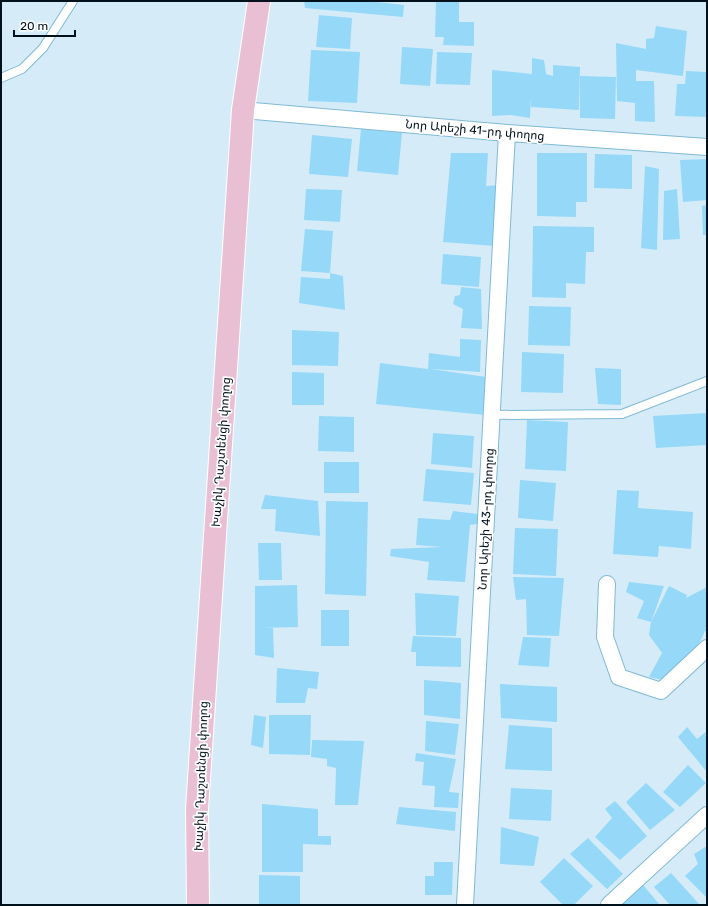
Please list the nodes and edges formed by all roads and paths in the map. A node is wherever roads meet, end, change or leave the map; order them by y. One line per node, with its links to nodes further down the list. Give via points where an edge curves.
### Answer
1 (73, 1): 3 (lane, via 43,48 22,69)
2 (259, 1): 4 (main road, Խաչիկ Դաշտենցի փողոց)
3 (1, 78)
4 (243, 110): 5 (street, Նոր Արեշի 41-րդ փողոց); 12 (main road, Խաչիկ Դաշտենցի փողոց, via 198,809)
5 (507, 133): 6 (street, Նոր Արեշի 41-րդ փողոց); 8 (street, Նոր Արեշի 43-րդ փողոց)
6 (707, 147)
7 (707, 382): 8 (lane, via 622,414)
8 (492, 415): 13 (street, Նոր Արեշի 43-րդ փողոց)
9 (607, 584): 10 (street, via 605,637 619,677 661,691)
10 (707, 648)
11 (707, 815): 14 (street)
12 (198, 905)
13 (465, 905)
14 (609, 905)

